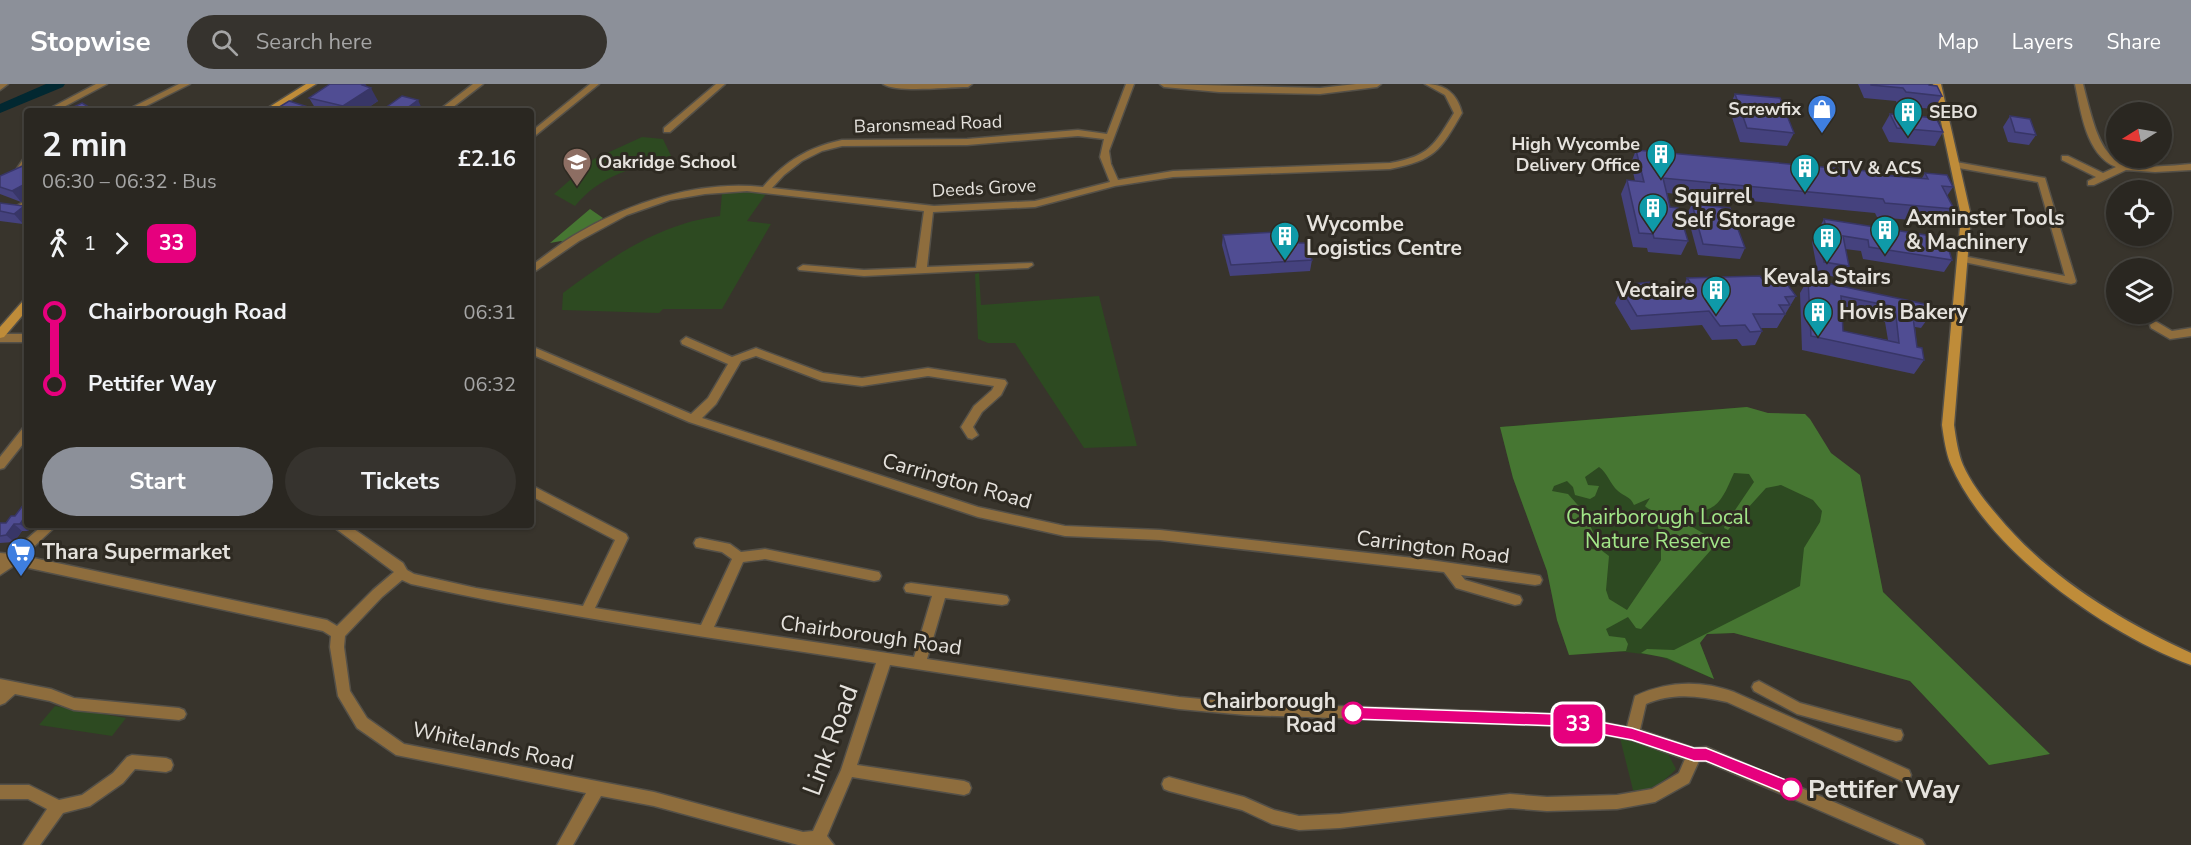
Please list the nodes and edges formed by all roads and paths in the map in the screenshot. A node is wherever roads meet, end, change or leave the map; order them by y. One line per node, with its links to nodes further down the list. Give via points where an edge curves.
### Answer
1 (4, 84): 16 (street)
2 (103, 84): 17 (street)
3 (186, 84): 18 (street)
4 (312, 84): 19 (street)
5 (479, 84): 20 (street)
6 (595, 84): 22 (street)
7 (721, 84): 21 (street)
8 (887, 84): 9 (street)
9 (968, 84)
10 (1130, 84): 23 (street)
11 (1164, 84): 12 (street, via 1320,91)
12 (1377, 84)
13 (1429, 84): 32 (street, Deeds Grove, via 1442,88 1455,99 1458,113 1437,150 1413,162 1173,174)
14 (1937, 84): 27 (street)
15 (2079, 84): 24 (street, via 2100,151)
16 (0, 87)
17 (55, 108)
18 (135, 108)
19 (272, 108)
20 (446, 108)
21 (667, 130)
22 (534, 134)
23 (1108, 137): 32 (street, via 1104,154); 35 (street, Baronsmead Road, via 1078,133 967,142 842,143 824,146 793,162)
24 (2106, 156)
25 (2065, 158): 31 (street)
26 (24, 165): 34 (street, via 17,176)
27 (1956, 165): 37 (street, via 1966,216); 37 (street, via 2042,180 2072,281)
28 (2191, 167): 30 (street, via 2147,171)
29 (2120, 168): 31 (street)
30 (2133, 168)
31 (2103, 177): 33 (street)
32 (1115, 183): 36 (street, Deeds Grove, via 1035,204)
33 (2091, 183)
34 (0, 186)
35 (765, 190): 36 (street, Deeds Grove); 40 (street, Deeds Grove, via 705,191 624,213 575,239)
36 (929, 208): 41 (street)
37 (1963, 259): 73 (street, via 1948,425 1960,472 1995,524 2051,577 2131,630)
38 (1028, 265): 41 (street)
39 (803, 268): 41 (street, via 864,273)
40 (534, 269)
41 (921, 271)
42 (24, 307): 45 (street)
43 (2155, 325): 44 (street, via 2170,335)
44 (2191, 332)
45 (0, 336): 46 (street)
46 (24, 338)
47 (686, 341): 49 (street)
48 (534, 351): 50 (street, Carrington Road)
49 (735, 363): 50 (street, via 712,401); 52 (street, via 737,358 756,351 822,377 862,382 928,372 1001,383 998,392 978,408 967,427)
50 (693, 419): 60 (street, Carrington Road, via 978,512 1065,531 1160,535)
51 (24, 435): 53 (street)
52 (972, 435)
53 (0, 465)
54 (534, 492): 69 (street, via 622,538)
55 (47, 528): 59 (street)
56 (343, 528): 62 (street, Chairborough Road, via 398,567)
57 (700, 543): 58 (street, via 725,548)
58 (739, 557): 63 (street, via 765,554); 70 (street)
59 (7, 558): 61 (street); 71 (street, via 327,626)
60 (1447, 567): 64 (street, Carrington Road); 68 (street, via 1461,584)
61 (0, 570)
62 (402, 574): 69 (street, Chairborough Road, via 476,593); 71 (street, via 390,580)
63 (874, 576)
64 (1535, 580)
65 (911, 588): 66 (street)
66 (940, 593): 67 (street); 74 (street)
67 (1002, 600)
68 (1515, 600)
69 (586, 613): 70 (street, Chairborough Road)
70 (705, 631): 72 (street, Chairborough Road)
71 (338, 634): 89 (street, Whitelands Road, via 343,693 362,723 401,750)
72 (885, 658): 74 (street, Chairborough Road); 85 (street, Link Road)
73 (2191, 659)
74 (919, 663): 81 (street, Chairborough Road, via 1246,710 1558,720)
75 (6, 686): 77 (street); 79 (street, via 74,704)
76 (1759, 687): 78 (street)
77 (0, 699)
78 (1797, 708): 80 (street); 82 (street)
79 (179, 714)
80 (1795, 727): 81 (street, via 1729,696 1681,688 1640,700); 86 (street)
81 (1632, 734): 83 (street, Chairborough Road)
82 (1896, 735)
83 (1694, 755): 87 (street, via 1684,778 1655,795 1617,802 1510,801 1340,821 1299,823); 95 (street, Chairborough Road, via 1706,754)
84 (166, 765): 91 (street, via 132,762 118,778 85,801)
85 (848, 771): 88 (street); 92 (street, Link Road)
86 (1904, 774)
87 (1168, 784)
88 (964, 788)
89 (596, 789): 92 (street, Whitelands Road, via 654,799); 94 (street)
90 (0, 792): 91 (street, via 29,792)
91 (58, 807): 93 (street)
92 (822, 841)
93 (31, 845)
94 (565, 845)
95 (1917, 845)

